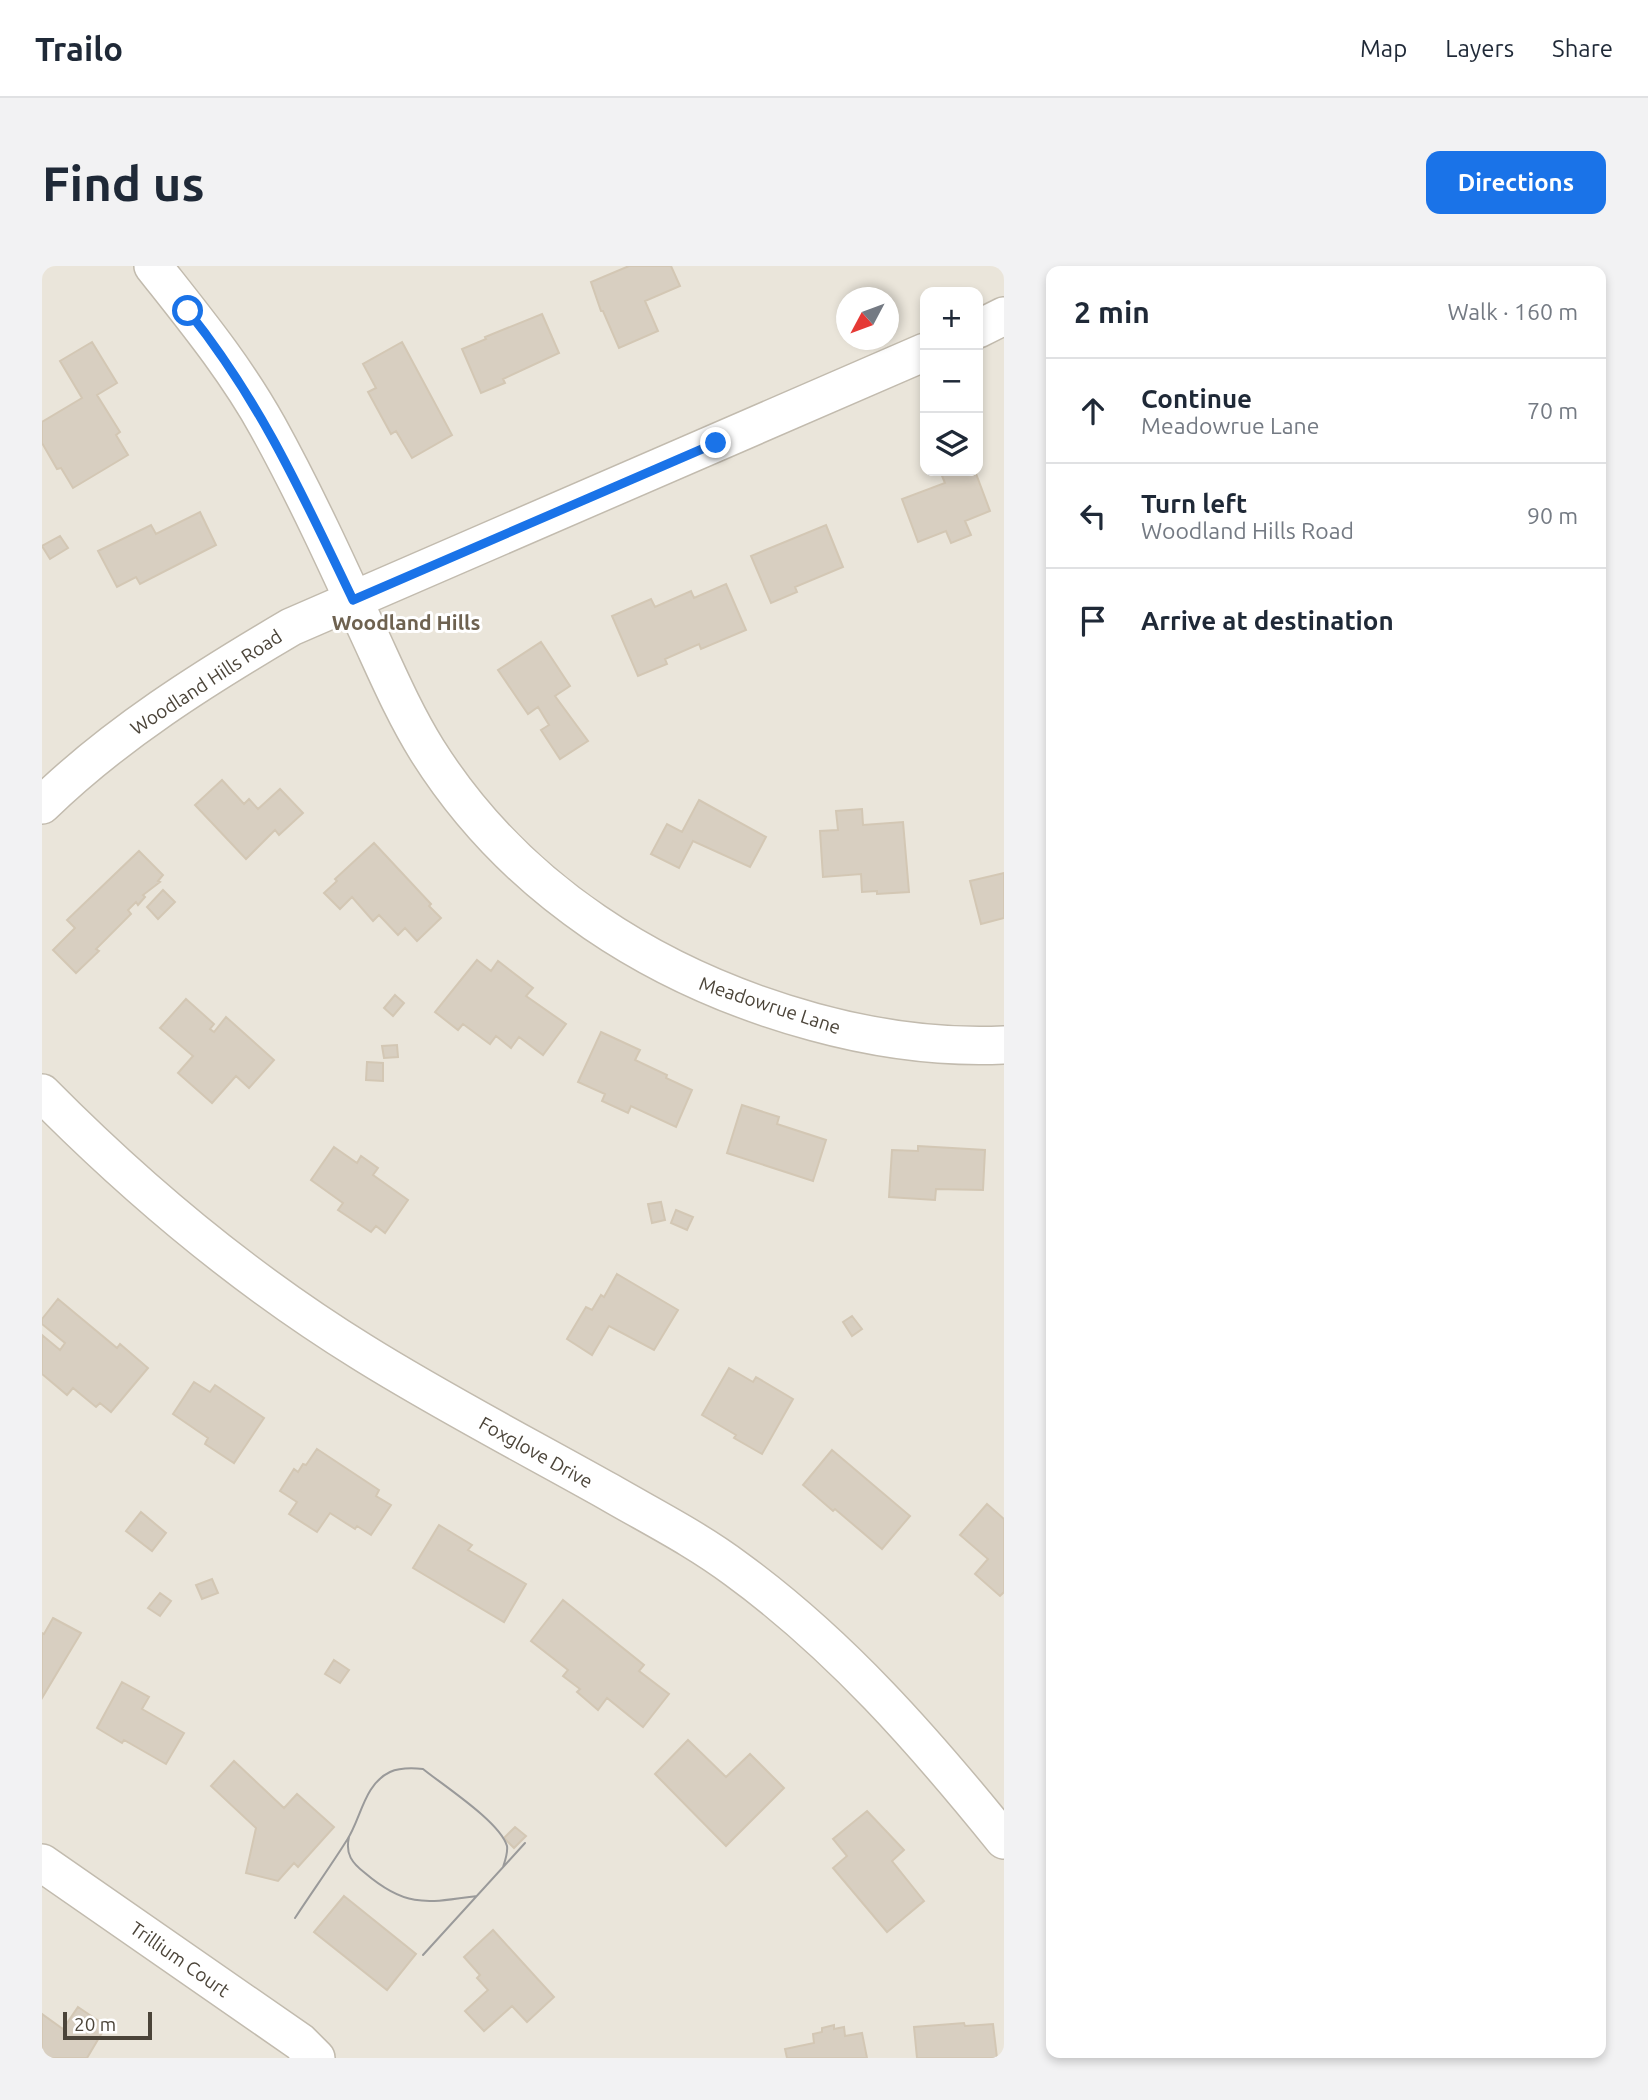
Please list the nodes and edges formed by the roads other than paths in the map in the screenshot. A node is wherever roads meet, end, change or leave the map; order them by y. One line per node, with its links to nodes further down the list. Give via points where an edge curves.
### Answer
1 (153, 266): 5 (street, Meadowrue Lane, via 214,342 267,425)
2 (1004, 316): 3 (street)
3 (983, 326)
4 (920, 354): 5 (street, Woodland Hills Road)
5 (353, 600): 6 (street, Woodland Hills Road, via 291,627 231,663 110,746); 7 (street, Meadowrue Lane, via 406,714 455,789 515,858 609,933 723,993 798,1017 895,1040)
6 (42, 805)
7 (1004, 1045)
8 (42, 1093): 9 (street, Foxglove Drive, via 186,1227 299,1311 361,1352 693,1540 774,1598 855,1671 956,1780)
9 (1004, 1840)
10 (42, 1863): 11 (street, Trillium Court, via 300,2042)
11 (316, 2058)

